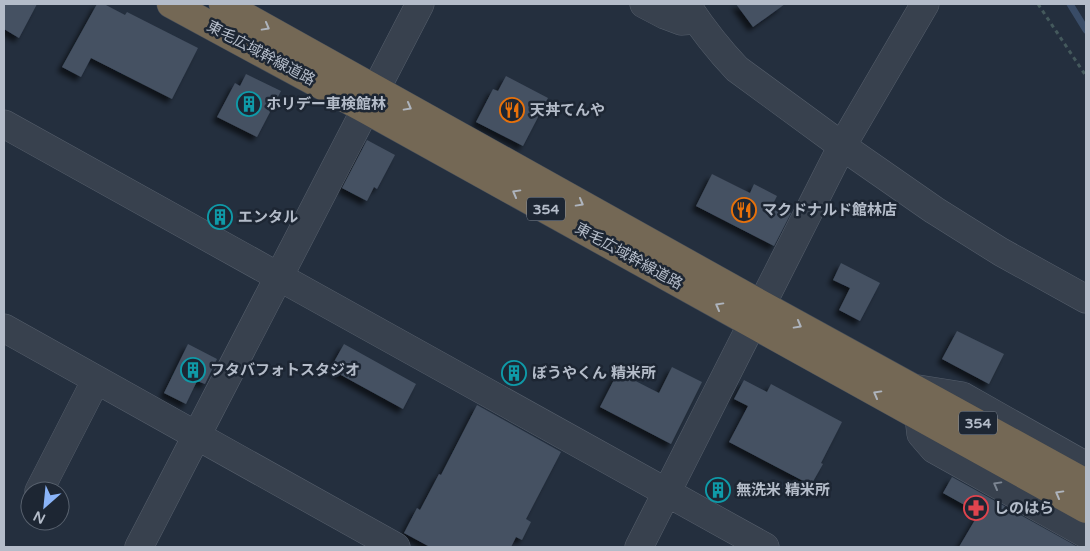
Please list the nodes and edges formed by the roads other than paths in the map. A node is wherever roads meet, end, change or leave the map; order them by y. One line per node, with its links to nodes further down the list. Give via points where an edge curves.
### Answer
1 (171, 4): 7 (highway, 東毛広域幹線道路 / 354)
2 (223, 4): 7 (highway, 東毛広域幹線道路 / 354, one-way to 7)
3 (420, 4): 7 (street)
4 (644, 4): 6 (street, via 681,21)
5 (926, 4): 9 (street)
6 (691, 12): 9 (street, via 737,69)
7 (370, 99): 10 (street); 12 (highway, 東毛広域幹線道路 / 354)
8 (4, 124): 10 (street)
9 (842, 146): 11 (street, via 959,226); 12 (street)
10 (279, 277): 17 (street); 22 (street)
11 (1086, 299)
12 (756, 314): 15 (highway, 東毛広域幹線道路 / 354, one-way to 15); 16 (highway, 東毛広域幹線道路 / 354, one-way to 12); 22 (street)
13 (4, 328): 14 (street)
14 (96, 380): 17 (street); 20 (street)
15 (914, 388): 18 (street, via 962,396); 19 (highway, 東毛広域幹線道路 / 354)
16 (919, 417): 19 (highway, 東毛広域幹線道路 / 354); 24 (street, one-way to 16, via 934,449 921,434)
17 (197, 436): 25 (street); 26 (street)
18 (1086, 466)
19 (1037, 469): 21 (highway, 東毛広域幹線道路 / 354); 23 (highway, 東毛広域幹線道路 / 354, one-way to 19)
20 (44, 481)
21 (1086, 483)
22 (666, 493): 27 (street); 28 (street)
23 (1086, 510)
24 (1086, 534)
25 (139, 547)
26 (396, 547)
27 (639, 547)
28 (765, 547)

